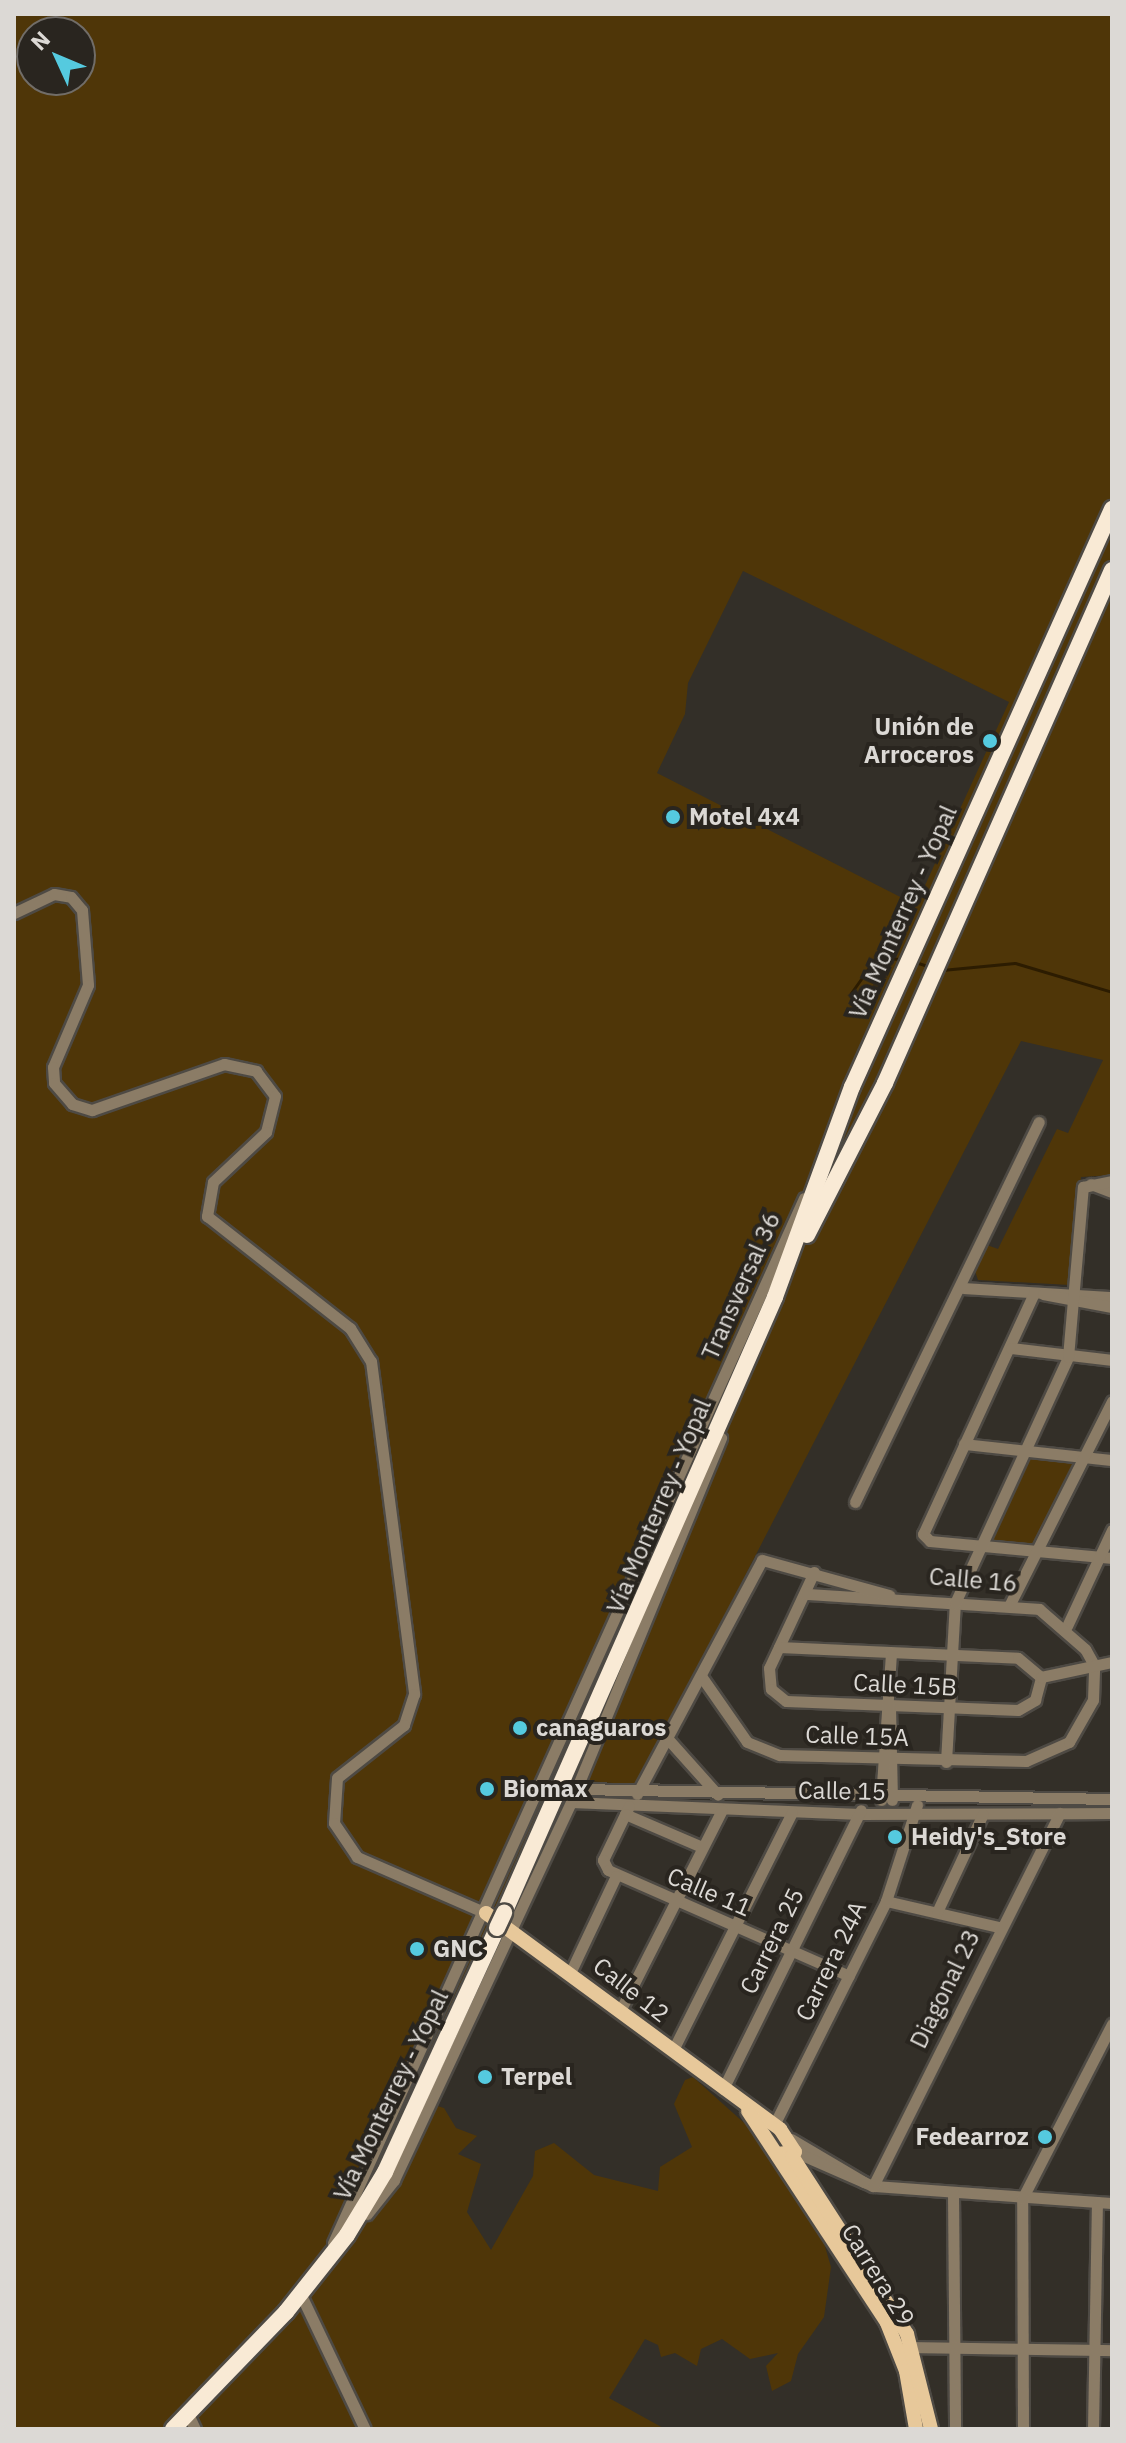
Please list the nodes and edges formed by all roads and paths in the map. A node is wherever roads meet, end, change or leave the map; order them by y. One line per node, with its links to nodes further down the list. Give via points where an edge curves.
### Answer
1 (1112, 509): 4 (highway, Vía Monterrey - Yopal)
2 (1112, 570): 11 (highway, Vía Monterrey - Yopal, via 921,998)
3 (14, 913): 71 (street, via 54,894 71,897 82,910 88,985 53,1067 54,1083 72,1104 92,1110 224,1064 256,1071 275,1096 266,1132 213,1182 207,1216 350,1328 371,1361 414,1694 404,1725 337,1778 334,1823 357,1857)
4 (852, 1087): 11 (highway, Vía Monterrey - Yopal); 71 (street, Transversal 36)
5 (1039, 1122): 9 (street)
6 (1112, 1181): 7 (street)
7 (1091, 1184): 8 (street); 13 (street, via 1082,1191)
8 (1112, 1192)
9 (964, 1288): 10 (street); 24 (street)
10 (1038, 1294): 13 (street); 15 (street)
11 (775, 1297): 18 (highway, Vía Monterrey - Yopal)
12 (1112, 1297): 13 (street)
13 (1074, 1298): 14 (street); 16 (street)
14 (1112, 1307)
15 (1011, 1348): 16 (street); 20 (street)
16 (1068, 1357): 17 (street); 21 (street)
17 (1112, 1360)
18 (742, 1373): 48 (street, Transversal 36, via 695,1514); 72 (highway, Vía Monterrey - Yopal)
19 (1112, 1401): 22 (street)
20 (964, 1444): 21 (street); 26 (street, via 922,1529 930,1541)
21 (1025, 1453): 22 (street); 26 (street)
22 (1085, 1458): 23 (street); 27 (street)
23 (1112, 1460)
24 (855, 1502)
25 (1112, 1530): 28 (street)
26 (979, 1547): 27 (street); 33 (street)
27 (1037, 1554): 28 (street); 34 (street)
28 (1098, 1556): 29 (street); 35 (street)
29 (1112, 1558)
30 (814, 1572): 31 (street); 32 (street); 41 (street, via 768,1558 758,1565)
31 (805, 1594): 32 (street, Calle 16); 36 (street)
32 (889, 1595): 33 (street, Calle 16)
33 (955, 1603): 34 (street, Calle 16); 38 (street)
34 (1010, 1604): 35 (street, Calle 16, via 1039,1609)
35 (1067, 1626): 40 (street, Calle 16)
36 (779, 1647): 37 (street); 43 (street, Calle 15B, via 769,1668 771,1689 786,1701)
37 (891, 1653): 38 (street); 43 (street)
38 (951, 1657): 42 (street, via 1018,1658); 44 (street)
39 (1112, 1662): 40 (street)
40 (1094, 1665): 42 (street); 47 (street, Calle 15A, via 1093,1700 1083,1723 1049,1755)
41 (701, 1676): 45 (street); 46 (street, Calle 15A, via 757,1750)
42 (1041, 1677): 44 (street, Calle 15B, via 1027,1707)
43 (890, 1706): 44 (street, Calle 15B); 46 (street)
44 (949, 1710): 47 (street)
45 (667, 1738): 49 (street); 50 (street)
46 (889, 1759): 47 (street, Calle 15A); 55 (street)
47 (946, 1762)
48 (577, 1789): 49 (street, Calle 15); 56 (street, Transversal 36)
49 (637, 1794): 50 (street, Calle 15)
50 (718, 1795): 51 (street, Calle 15)
51 (742, 1796): 54 (street, Calle 15); 59 (street)
52 (917, 1799): 53 (street, Calle 15); 55 (street, Calle 15); 61 (street, Carrera 24A)
53 (1112, 1799)
54 (863, 1800): 55 (street, Calle 15); 64 (street, Carrera 25)
55 (887, 1800)
56 (571, 1802): 57 (street, Calle 15); 72 (street, Transversal 36)
57 (627, 1810): 58 (street, Calle 15); 66 (street); 67 (street, Calle 11, via 603,1860)
58 (722, 1810): 59 (street, Calle 15); 66 (street)
59 (739, 1811): 60 (street, Calle 15)
60 (792, 1812): 64 (street, Calle 15); 73 (street)
61 (917, 1813): 64 (street, Calle 15); 65 (street, Calle 15); 68 (street, Carrera 24A)
62 (1060, 1813): 63 (street, Calle 15); 65 (street, Calle 15); 74 (street, Diagonal 23)
63 (1112, 1813)
64 (860, 1814): 75 (street, Carrera 25)
65 (983, 1814): 70 (street)
66 (702, 1847): 69 (street)
67 (616, 1876): 69 (street, Calle 11); 76 (street)
68 (886, 1901): 70 (street); 77 (street, Carrera 24A)
69 (675, 1902): 73 (street, Calle 11); 78 (street)
70 (937, 1912): 74 (street)
71 (486, 1913): 72 (main road, Calle 12); 92 (street, Transversal 36)
72 (505, 1922): 76 (main road, Calle 12); 92 (highway, Vía Monterrey - Yopal, via 385,2172)
73 (733, 1927): 75 (street, Calle 11); 81 (street)
74 (999, 1927): 87 (street, Diagonal 23)
75 (791, 1951): 77 (street, Calle 11); 83 (street, Carrera 25)
76 (571, 1971): 78 (main road, Calle 12)
77 (849, 1976): 85 (street, Carrera 24A)
78 (620, 2011): 81 (main road, Calle 12)
79 (1112, 2024): 80 (street)
80 (1101, 2046): 82 (street); 89 (street)
81 (673, 2050): 83 (main road, Calle 12)
82 (1112, 2056)
83 (723, 2089): 84 (main road, Calle 12)
84 (746, 2107): 85 (main road, Carrera 29); 86 (main road, Carrera 29)
85 (774, 2125): 86 (main road, Carrera 29)
86 (789, 2150): 87 (street); 93 (main road, Carrera 29); 101 (main road, Carrera 29, via 887,2323 906,2371)
87 (869, 2184): 88 (street)
88 (953, 2193): 89 (street); 94 (street)
89 (1022, 2199): 90 (street); 95 (street)
90 (1097, 2202): 91 (street); 96 (street)
91 (1112, 2203)
92 (304, 2291): 98 (highway, Vía Monterrey - Yopal); 100 (street)
93 (912, 2347): 94 (street); 102 (main road, Carrera 29)
94 (953, 2348): 95 (street); 103 (street)
95 (1023, 2349): 96 (street); 104 (street)
96 (1094, 2350): 97 (street); 105 (street)
97 (1112, 2350)
98 (191, 2422): 99 (highway, Vía Monterrey - Yopal)
99 (173, 2429)
100 (365, 2429)
101 (916, 2429)
102 (931, 2429)
103 (955, 2429)
104 (1023, 2429)
105 (1093, 2429)

